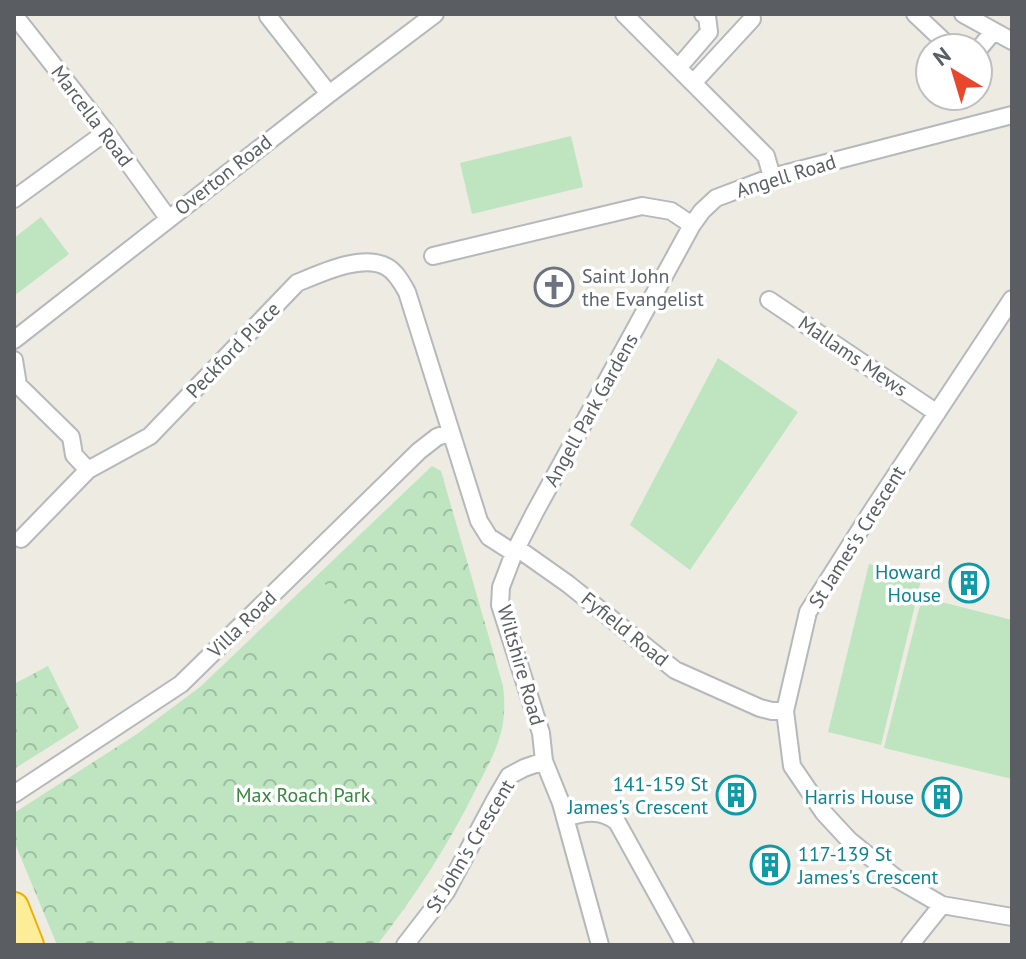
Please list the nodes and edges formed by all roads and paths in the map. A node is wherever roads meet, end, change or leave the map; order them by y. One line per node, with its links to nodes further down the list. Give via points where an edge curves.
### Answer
1 (435, 14): 13 (street, Overton Road)
2 (624, 14): 11 (street)
3 (703, 14): 11 (street, via 709,32)
4 (915, 14): 9 (street)
5 (963, 14): 10 (street)
6 (14, 15): 15 (street, Marcella Road)
7 (268, 16): 13 (street)
8 (752, 19): 12 (street)
9 (934, 32)
10 (993, 32)
11 (678, 68): 12 (street)
12 (693, 83): 16 (street, via 766,156)
13 (329, 94): 18 (street, Overton Road)
14 (1012, 115): 16 (street, Angell Road)
15 (106, 132): 17 (street); 18 (street, Marcella Road)
16 (772, 177): 19 (street, Angell Road, via 716,198)
17 (14, 199)
18 (168, 218): 23 (street, Overton Road)
19 (692, 225): 20 (street, via 671,211 642,206); 29 (street, Angell Park Gardens)
20 (433, 256)
21 (769, 300): 25 (street, Mallams Mews)
22 (1010, 308): 25 (street, St James's Crescent)
23 (14, 340)
24 (14, 360): 27 (street, via 18,385 71,437 74,455)
25 (937, 413): 30 (street, St James's Crescent, via 808,612)
26 (451, 432): 27 (street, Peckford Place, via 407,292 390,268 359,262 297,283 150,436); 29 (street, via 482,528); 32 (street, Villa Road, via 419,451 181,684)
27 (88, 470): 28 (street, Peckford Place)
28 (21, 539)
29 (515, 551): 30 (street, Fyfield Road, via 568,584 675,670 760,708); 31 (street, Wiltshire Road, via 500,605 541,733)
30 (785, 711): 34 (street, St James's Crescent, via 792,766 824,813 865,855)
31 (544, 761): 33 (street, Wiltshire Road); 38 (street, St John's Crescent, via 509,776 446,892)
32 (14, 794)
33 (565, 818): 39 (street, Wiltshire Road); 40 (street, via 587,811 617,822)
34 (942, 905): 36 (street, St James's Crescent); 41 (street)
35 (14, 907): 37 (highway)
36 (1012, 917)
37 (29, 945)
38 (405, 945)
39 (600, 945)
40 (685, 945)
41 (910, 945)

